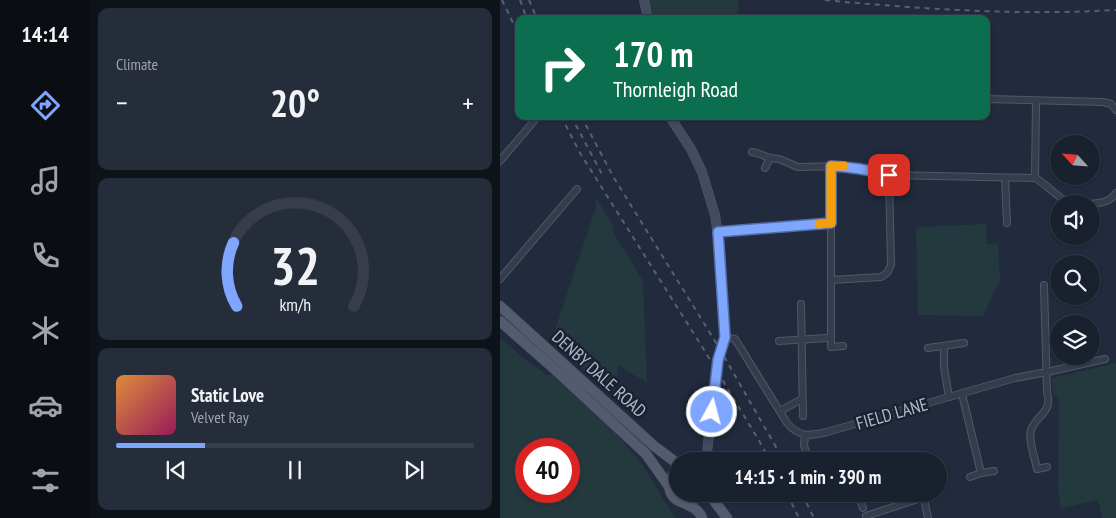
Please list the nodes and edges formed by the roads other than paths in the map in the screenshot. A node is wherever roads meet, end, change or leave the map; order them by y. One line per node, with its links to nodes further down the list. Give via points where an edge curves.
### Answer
1 (644, 0): 2 (street)
2 (647, 15)
3 (990, 99): 4 (street)
4 (1036, 100): 5 (street, via 1103,102 1112,104); 15 (street)
5 (1116, 110)
6 (672, 120): 22 (street, via 702,172)
7 (534, 121): 10 (street)
8 (752, 152): 9 (street)
9 (770, 158): 11 (street, via 798,167); 12 (street)
10 (500, 161)
11 (831, 166): 13 (street); 20 (street)
12 (765, 168)
13 (889, 175): 14 (street); 24 (street, via 891,265 887,273 881,277)
14 (1005, 178): 15 (street); 21 (street)
15 (1035, 178): 18 (street)
16 (577, 189): 23 (street)
17 (1116, 193): 19 (street, via 1107,201)
18 (1057, 195)
19 (1100, 202)
20 (831, 223): 22 (street); 24 (street)
21 (1007, 223)
22 (718, 232): 29 (street)
23 (500, 279)
24 (831, 280): 34 (street, via 831,347)
25 (1044, 285): 38 (street)
26 (801, 304): 31 (street)
27 (500, 306): 47 (main road, DENBY DALE ROAD)
28 (500, 321): 53 (main road, DENBY DALE ROAD, via 646,454)
29 (725, 337): 42 (street, via 735,339); 45 (street, via 718,360)
30 (827, 338): 31 (street)
31 (802, 339): 32 (street); 41 (street)
32 (779, 341)
33 (964, 342): 35 (street)
34 (843, 346)
35 (944, 346): 36 (street); 40 (street)
36 (928, 348)
37 (1105, 359): 38 (street, FIELD LANE)
38 (1047, 372): 39 (street, FIELD LANE); 48 (street, via 1050,400 1030,436 1037,469)
39 (962, 394): 40 (street, FIELD LANE); 50 (street)
40 (949, 397): 44 (street, FIELD LANE, via 814,436)
41 (802, 399): 42 (street); 43 (street)
42 (780, 411): 44 (street, via 792,429)
43 (803, 416)
44 (805, 435): 46 (street)
45 (707, 450)
46 (806, 452)
47 (669, 457)
48 (1047, 467)
49 (994, 471): 50 (street)
50 (981, 472): 51 (street)
51 (970, 477)
52 (669, 482): 53 (main road)
53 (668, 485): 54 (main road, DENBY DALE ROAD)
54 (669, 488)
55 (683, 502): 62 (main road)
56 (715, 502): 63 (main road)
57 (861, 502): 60 (street)
58 (905, 502): 61 (street)
59 (925, 502): 64 (street)
60 (863, 508)
61 (866, 517)
62 (702, 518)
63 (727, 518)
64 (928, 518)

